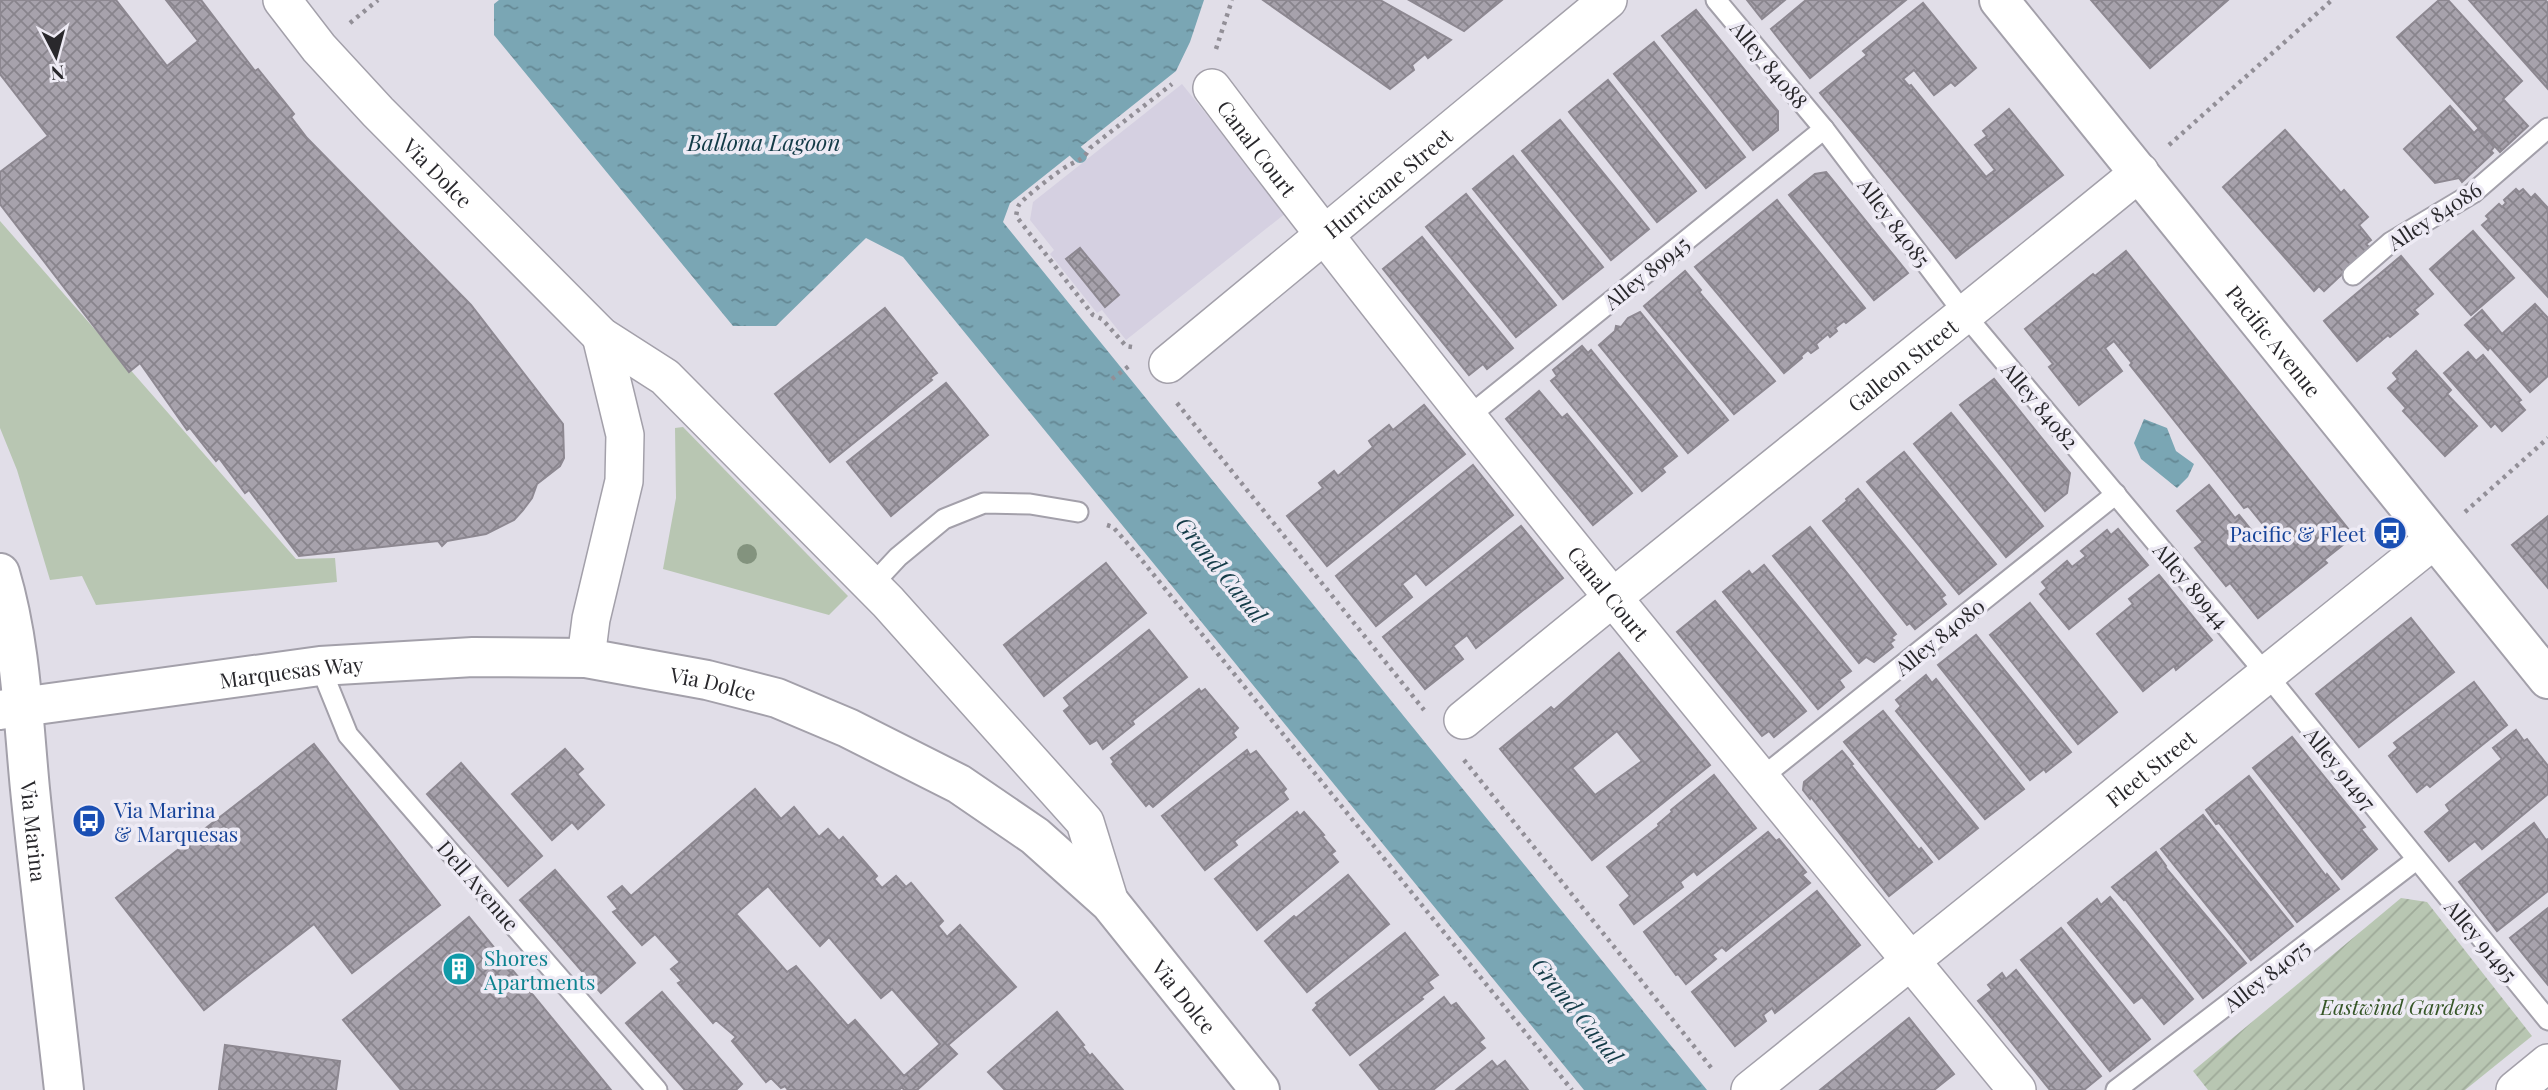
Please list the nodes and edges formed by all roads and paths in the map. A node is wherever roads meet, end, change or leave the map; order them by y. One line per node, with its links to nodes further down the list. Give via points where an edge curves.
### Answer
1 (282, 0): 13 (street, Via Dolce, via 378,112)
2 (1608, 0): 10 (street, Hurricane Street)
3 (1716, 0): 8 (lane, Alley 84088)
4 (1999, 0): 9 (street, Pacific Avenue)
5 (2332, 0): 9 (path)
6 (1197, 82): 10 (street, Canal Court); 14 (path, via 1090,148 1078,163 1058,172 1019,204 1016,216 1093,315)
7 (2548, 128): 11 (lane, Alley 84086, via 2473,193 2391,242)
8 (1824, 129): 12 (lane, Alley 84085); 16 (lane, Alley 89945)
9 (2140, 172): 12 (street, Galleon Street); 20 (street, Pacific Avenue)
10 (1322, 234): 15 (street, Hurricane Street); 16 (street, Canal Court)
11 (2353, 275)
12 (1966, 316): 18 (lane, Alley 84082); 23 (street, Galleon Street)
13 (601, 336): 22 (street, Via Dolce, via 665,377); 24 (street, via 625,435 624,481)
14 (1134, 348)
15 (1168, 364)
16 (1469, 416): 23 (street, Canal Court)
17 (2548, 438): 20 (path)
18 (2116, 494): 26 (lane, Alley 89944); 30 (lane, Alley 84080)
19 (1078, 512): 22 (lane, via 984,503 944,519 898,556); 39 (path, via 1114,527)
20 (2435, 540): 26 (street, Fleet Street); 27 (street, Pacific Avenue)
21 (0, 573): 28 (street, Via Marina, via 11,611)
22 (872, 586): 32 (street, Via Dolce, via 1084,822)
23 (1612, 597): 29 (street, Galleon Street); 30 (street, Canal Court)
24 (586, 657): 25 (street, Marquesas Way, via 473,657); 32 (street, Via Dolce, via 777,698 848,728 960,784 1035,836)
25 (320, 666): 28 (street, Marquesas Way); 37 (lane, Dell Avenue, via 348,735)
26 (2267, 675): 31 (lane, Alley 91497); 33 (street, Fleet Street)
27 (2548, 679)
28 (12, 708): 36 (street, Via Marina, via 30,791)
29 (1463, 720)
30 (1761, 778): 33 (street, Canal Court)
31 (2416, 860): 34 (lane, Alley 91495); 42 (lane, Alley 84075)
32 (1110, 903): 38 (street, Via Dolce)
33 (1910, 960): 40 (street, Fleet Street); 41 (street, Canal Court)
34 (2548, 1020)
35 (2548, 1063): 43 (street)
36 (64, 1090)
37 (657, 1090)
38 (1260, 1090)
39 (1572, 1090)
40 (1750, 1090)
41 (2017, 1090)
42 (2116, 1090)
43 (2515, 1090)

